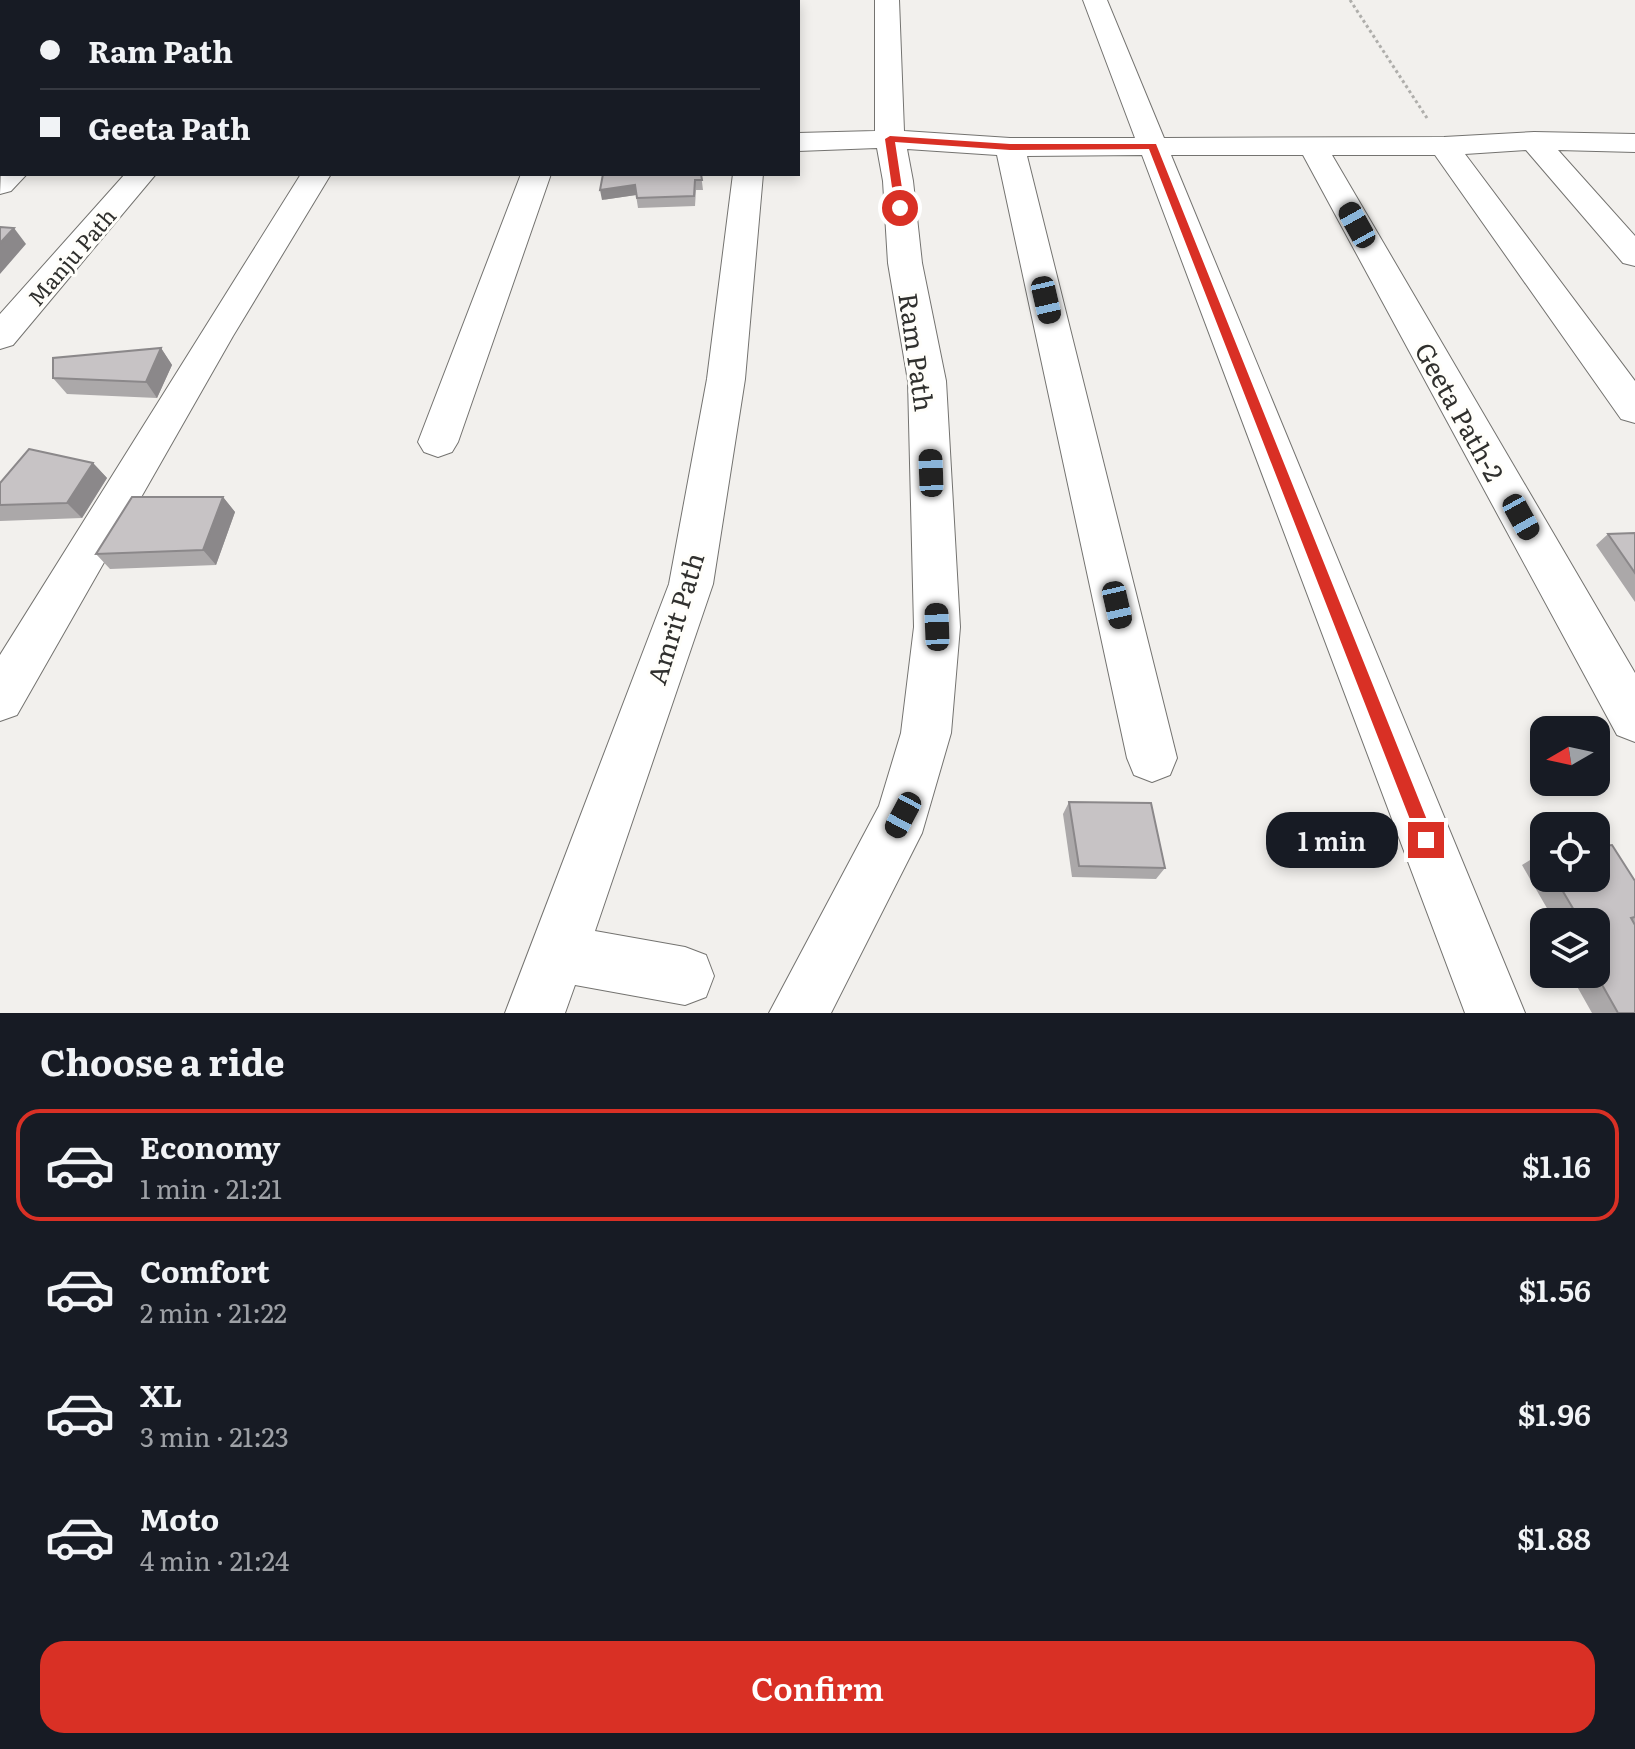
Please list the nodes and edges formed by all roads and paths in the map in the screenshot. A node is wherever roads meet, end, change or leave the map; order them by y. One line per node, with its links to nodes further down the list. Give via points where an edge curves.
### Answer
1 (887, 0): 4 (street, Ram Path)
2 (1095, 0): 9 (street)
3 (1350, 0): 10 (path)
4 (890, 139): 6 (street); 11 (street); 26 (street, Ram Path, via 927,381 937,627 928,718 903,815)
5 (1534, 141): 7 (street); 10 (street); 16 (street)
6 (800, 142)
7 (1635, 143)
8 (1312, 145): 9 (street); 10 (street); 21 (street, Geeta Path-2)
9 (1152, 146): 11 (street); 27 (street)
10 (1444, 146): 18 (street)
11 (1010, 147): 22 (street)
12 (139, 176): 17 (street, Manju Path)
13 (315, 176): 20 (street)
14 (535, 176): 19 (street)
15 (748, 176): 23 (street, Amrit Path, via 726,379 691,584)
16 (1635, 256)
17 (0, 337)
18 (1635, 409)
19 (438, 442)
20 (0, 699)
21 (1635, 719)
22 (1152, 758)
23 (558, 953): 24 (street); 25 (street, Amrit Path)
24 (685, 976)
25 (535, 1013)
26 (799, 1013)
27 (1495, 1013)

